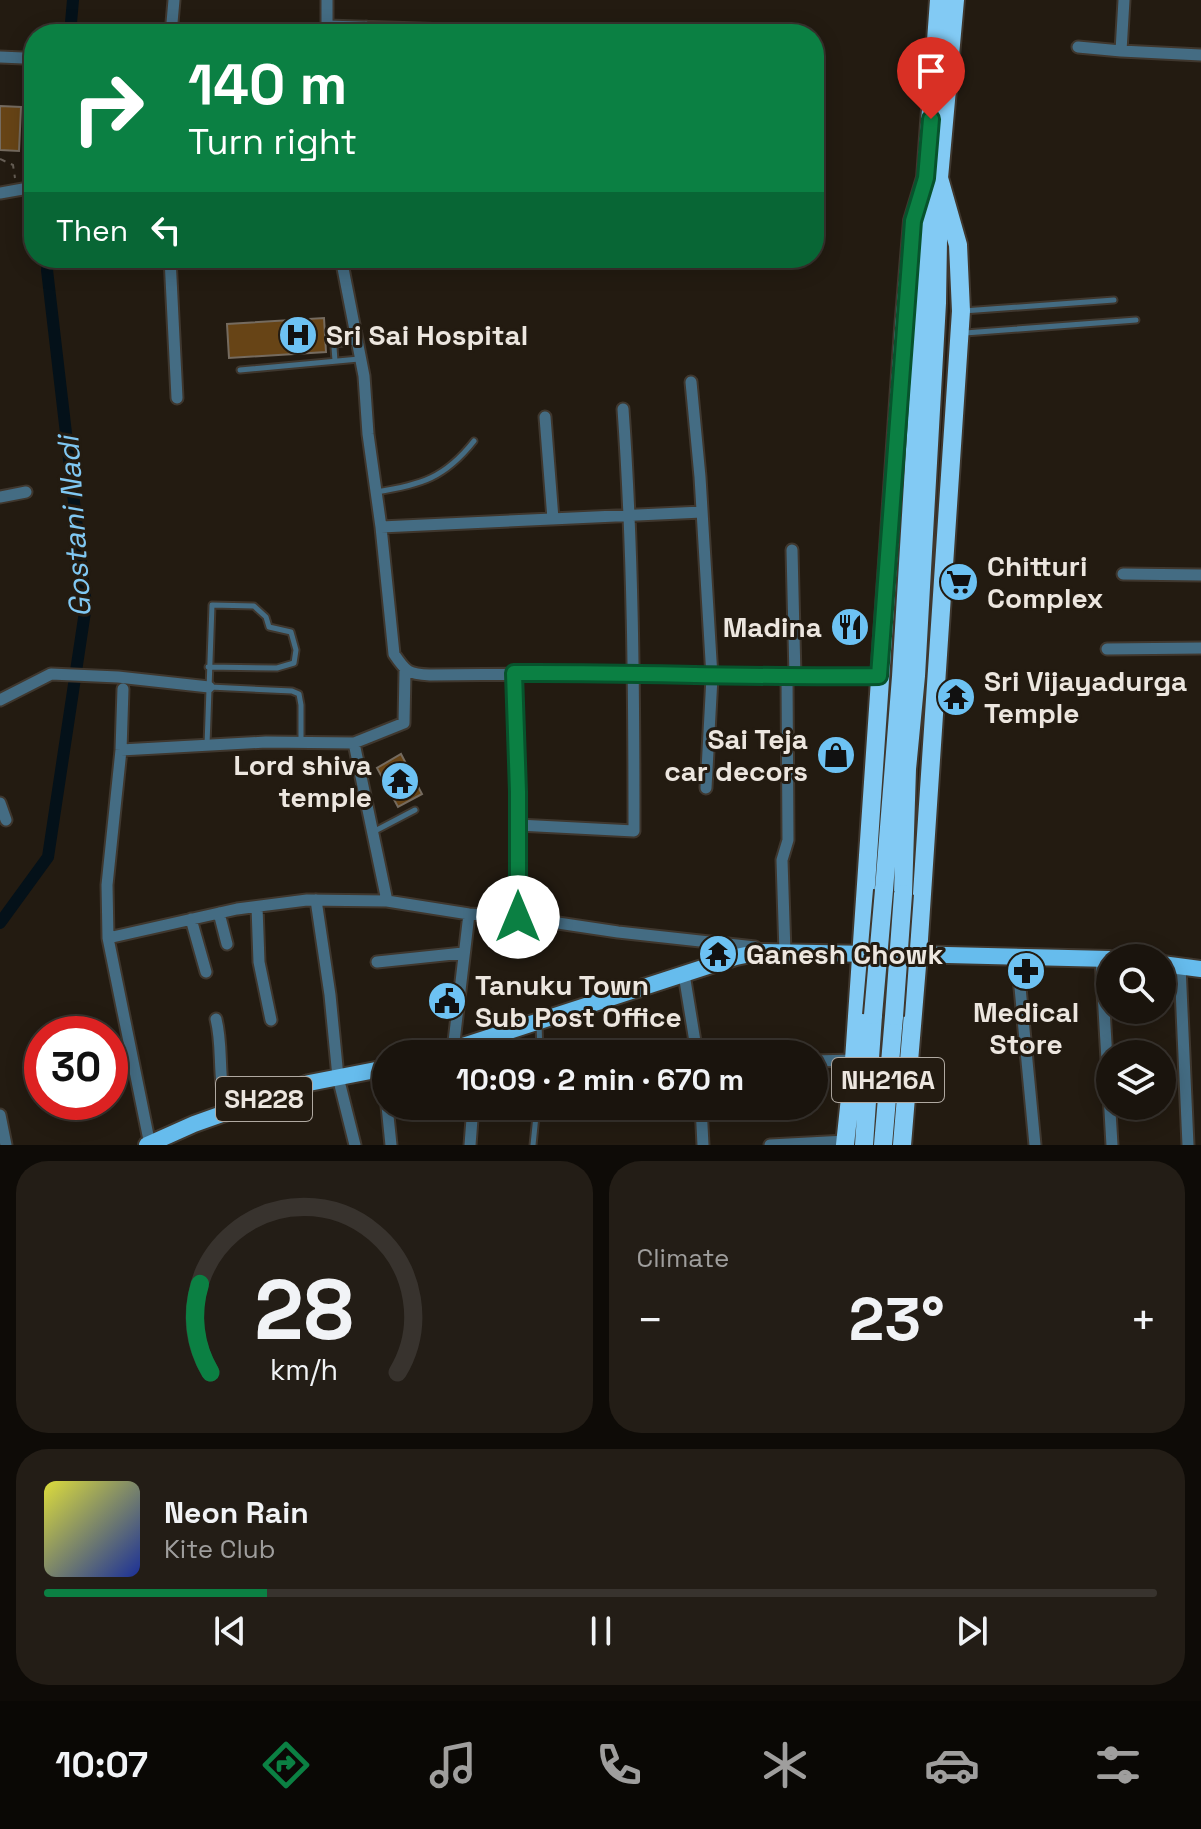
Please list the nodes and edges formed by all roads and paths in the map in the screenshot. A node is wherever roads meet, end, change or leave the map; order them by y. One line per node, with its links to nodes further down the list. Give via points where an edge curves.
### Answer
1 (174, 0): 5 (street)
2 (327, 0): 6 (street)
3 (951, 0): 13 (highway, NH216A)
4 (1124, 0): 8 (street)
5 (172, 24)
6 (327, 24)
7 (1078, 47): 8 (street)
8 (1121, 51): 9 (street)
9 (1201, 55)
10 (0, 57): 11 (street)
11 (23, 58)
12 (0, 159): 14 (path, via 13,165 15,178)
13 (933, 178): 19 (highway, via 958,245); 49 (highway, via 913,221); 105 (highway, NH216A, bridge, via 884,890 873,1015); 114 (highway, NH216A, bridge, via 937,303)
14 (4, 188): 15 (street)
15 (24, 188)
16 (170, 268): 29 (street)
17 (343, 268): 23 (street)
18 (1114, 300): 19 (lane)
19 (961, 311): 22 (highway)
20 (1136, 320): 22 (lane)
21 (333, 333): 24 (lane)
22 (959, 333): 78 (highway)
23 (357, 341): 24 (lane); 25 (street)
24 (334, 344): 26 (lane)
25 (360, 359): 26 (lane); 34 (street)
26 (335, 361): 27 (lane)
27 (240, 370)
28 (691, 382): 36 (street)
29 (177, 398)
30 (623, 409): 37 (street)
31 (545, 417): 38 (street)
32 (474, 441): 34 (lane, via 459,461 434,479)
33 (26, 492): 35 (street)
34 (376, 492): 39 (street)
35 (0, 497)
36 (702, 512): 37 (street); 50 (street)
37 (630, 516): 38 (street); 48 (street)
38 (553, 519): 39 (street)
39 (381, 527): 46 (street, via 394,654)
40 (792, 550): 51 (street)
41 (1123, 574): 42 (street)
42 (1201, 575)
43 (1201, 648): 44 (street)
44 (1107, 649)
45 (208, 667): 45 (lane, via 277,668 294,663 291,632 269,627 254,606 212,605); 52 (lane)
46 (405, 671): 47 (street); 56 (street, via 404,723)
47 (514, 673): 48 (street); 63 (street)
48 (634, 673): 50 (street); 63 (street, via 634,831)
49 (879, 676): 51 (street); 77 (highway)
50 (712, 677): 51 (street); 59 (street)
51 (791, 677): 76 (street, via 788,840 782,860)
52 (209, 687): 54 (street, via 51,674); 55 (lane, via 299,694); 57 (lane)
53 (123, 689): 58 (street)
54 (0, 700)
55 (301, 742): 56 (street); 57 (street)
56 (354, 743): 64 (street)
57 (207, 745): 58 (street)
58 (121, 750): 72 (street, via 107,885)
59 (706, 788)
60 (0, 803): 62 (street)
61 (415, 810): 64 (lane)
62 (6, 820)
63 (518, 825): 70 (street)
64 (373, 832): 66 (street)
65 (316, 900): 66 (street); 67 (street); 98 (street)
66 (387, 901): 69 (street)
67 (257, 907): 68 (street); 88 (street, via 259,962)
68 (219, 913): 71 (street); 73 (street)
69 (469, 914): 70 (street); 75 (street)
70 (518, 917): 74 (street, via 755,947)
71 (191, 919): 72 (street); 85 (street)
72 (108, 938): 107 (street)
73 (227, 944)
74 (760, 952): 76 (main road); 86 (main road)
75 (463, 953): 81 (street); 91 (street)
76 (785, 953): 77 (main road)
77 (861, 953): 78 (main road); 95 (highway)
78 (918, 954): 79 (main road); 115 (highway)
79 (1017, 956): 80 (main road); 116 (street)
80 (1096, 959)
81 (377, 962)
82 (1176, 966): 83 (main road)
83 (1180, 966): 84 (main road); 118 (street)
84 (1201, 969)
85 (206, 972)
86 (684, 974): 89 (main road); 94 (street)
87 (216, 1019): 99 (street, via 221,1084)
88 (271, 1020)
89 (539, 1022): 92 (main road); 93 (lane)
90 (1108, 1024): 117 (street)
91 (448, 1040)
92 (496, 1040)
93 (540, 1040)
94 (695, 1040)
95 (854, 1060): 96 (street); 105 (highway)
96 (828, 1061)
97 (372, 1070): 98 (main road, SH228)
98 (338, 1077): 99 (main road, SH228); 108 (street)
99 (229, 1112): 107 (main road, SH228)
100 (0, 1115): 106 (street)
101 (388, 1120): 109 (street)
102 (472, 1120): 110 (street)
103 (536, 1120): 111 (lane)
104 (702, 1120): 112 (street)
105 (852, 1144): 113 (street)
106 (6, 1145)
107 (149, 1145)
108 (355, 1145)
109 (391, 1145)
110 (470, 1145)
111 (533, 1145)
112 (703, 1145)
113 (770, 1145)
114 (883, 1145)
115 (902, 1145)
116 (1035, 1145)
117 (1112, 1145)
118 (1188, 1145)

